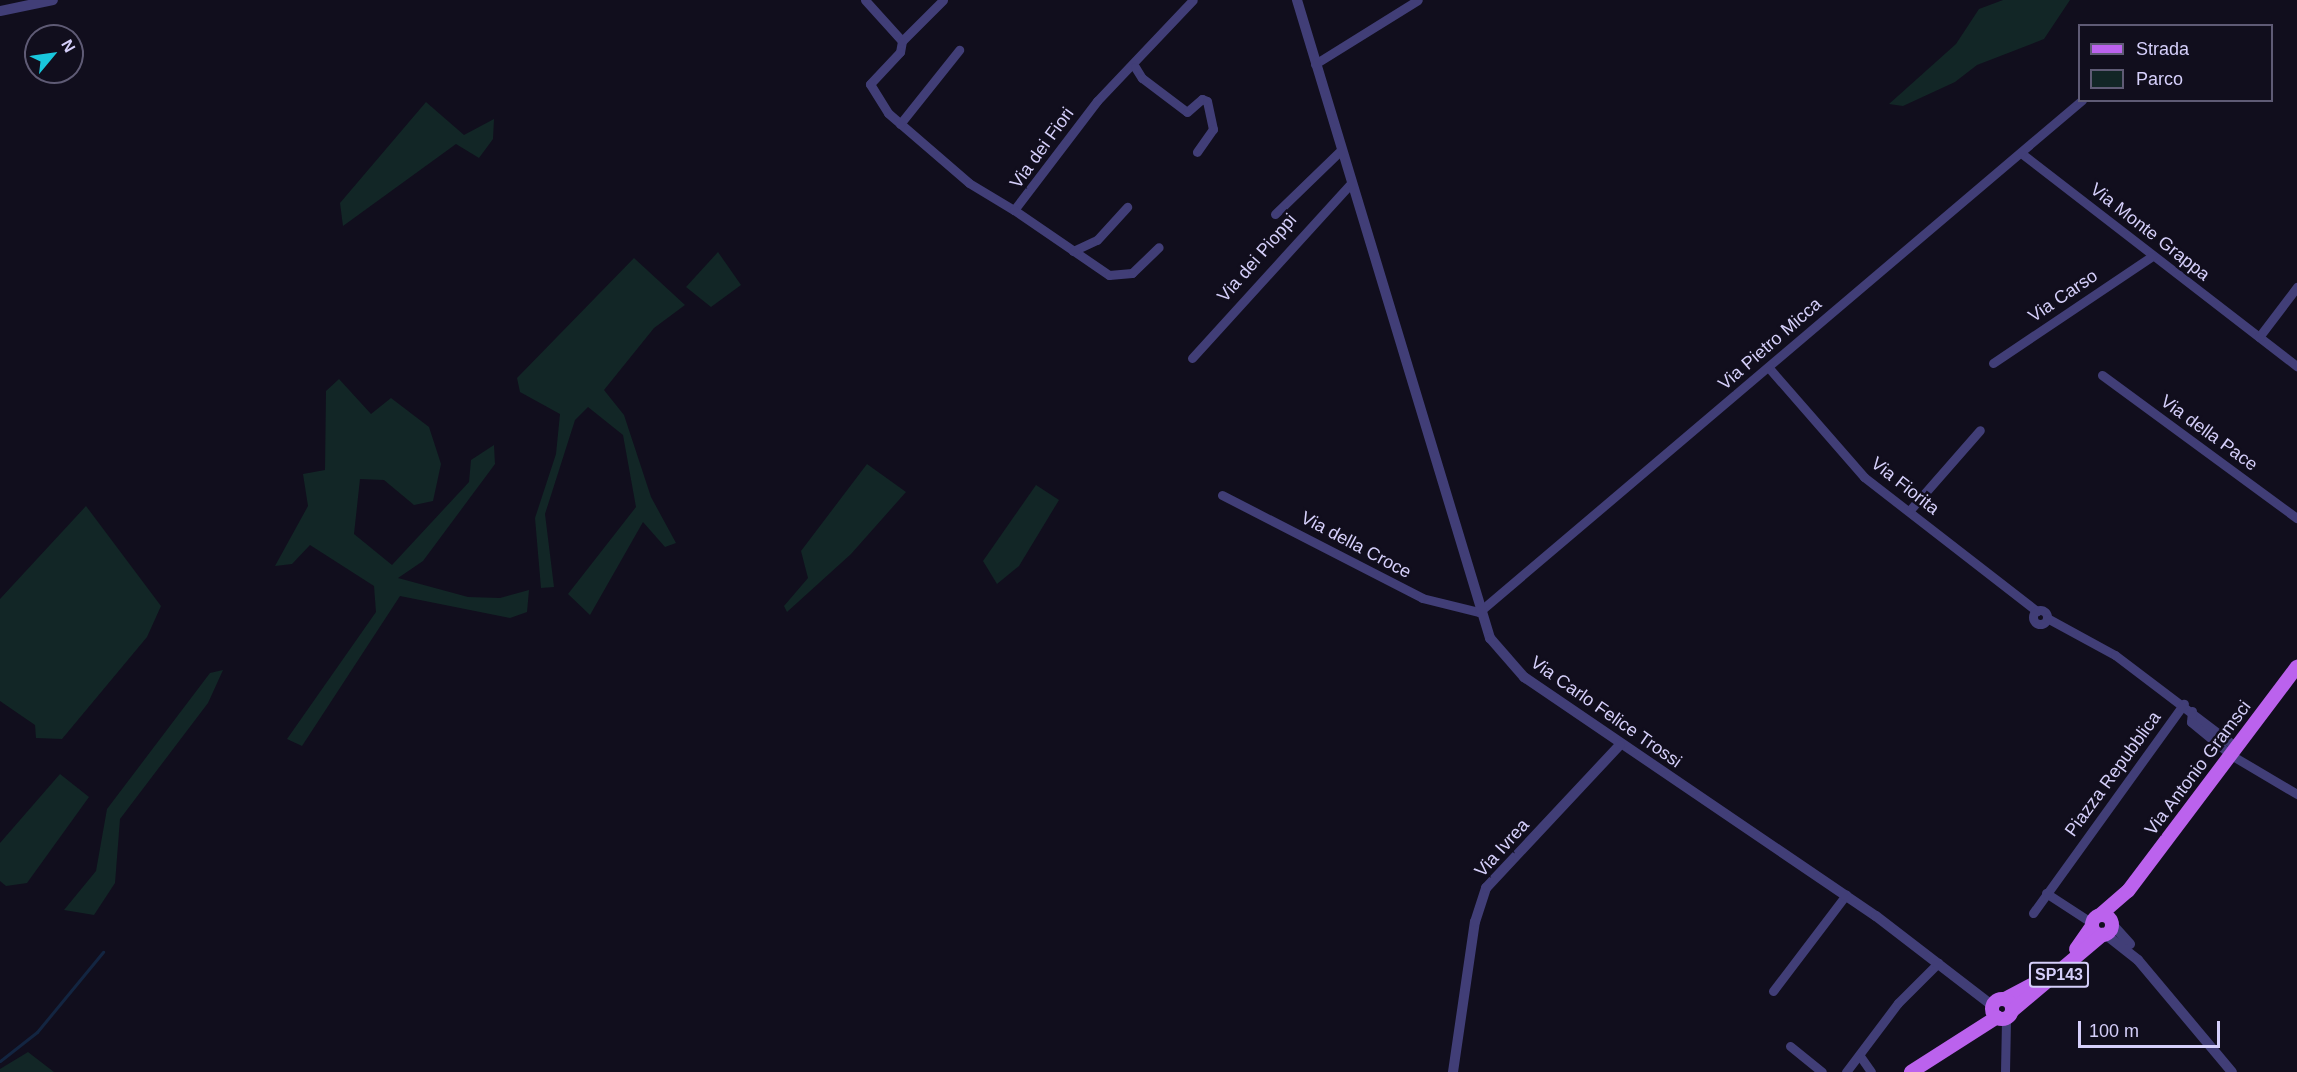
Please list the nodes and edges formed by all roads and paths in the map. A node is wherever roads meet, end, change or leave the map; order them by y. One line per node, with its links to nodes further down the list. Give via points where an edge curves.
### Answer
1 (54, 0): 7 (street)
2 (865, 0): 8 (street)
3 (943, 0): 8 (street)
4 (1193, 0): 11 (street, Via dei Fiori)
5 (1297, 0): 10 (street, Via Carlo Felice Trossi)
6 (1418, 0): 10 (street)
7 (0, 11)
8 (902, 41): 13 (street, Via dei Fiori, via 900,52 870,84)
9 (958, 50): 13 (street)
10 (1315, 64): 14 (street, Via Carlo Felice Trossi)
11 (1135, 66): 15 (street, via 1142,78 1187,111 1202,99 1207,101 1213,129); 19 (street, Via dei Fiori, via 1097,101)
12 (2080, 102): 16 (street, Via Pietro Micca)
13 (900, 124): 19 (street, Via dei Fiori, via 969,183)
14 (1340, 151): 17 (street, Via Carlo Felice Trossi); 20 (street)
15 (1197, 152)
16 (2020, 153): 23 (street, Via Monte Grappa); 29 (street, Via Pietro Micca)
17 (1351, 183): 26 (street, Via dei Pioppi); 35 (street, Via Carlo Felice Trossi)
18 (1127, 207): 22 (street, via 1097,240)
19 (1014, 210): 22 (street)
20 (1275, 214)
21 (1159, 247): 22 (street, via 1132,273 1121,277)
22 (1073, 251)
23 (2152, 256): 25 (street, Via Monte Grappa); 27 (street, Via Carso)
24 (2297, 286): 25 (street)
25 (2259, 337): 28 (street, Via Monte Grappa)
26 (1192, 357)
27 (1993, 363)
28 (2297, 366)
29 (1769, 368): 33 (street, Via Fiorita, via 1864,477); 35 (street, Via Pietro Micca)
30 (2102, 375): 34 (street, Via della Pace)
31 (1980, 430): 33 (street)
32 (1222, 495): 35 (street, Via della Croce, via 1422,598)
33 (1910, 510): 37 (street, Via Fiorita, via 2037,611 2037,623 2047,618 2065,624)
34 (2297, 518)
35 (1479, 612): 38 (street, Via Carlo Felice Trossi, via 1507,661)
36 (2297, 668): 39 (main road, Via Antonio Gramsci)
37 (2184, 704): 39 (street); 41 (street, Piazza Repubblica)
38 (1620, 745): 42 (street, Via Carlo Felice Trossi); 50 (street, Via Ivrea, via 1486,888 1475,922)
39 (2234, 751): 40 (street); 44 (main road, Via Antonio Gramsci / SP143)
40 (2297, 794)
41 (2046, 893): 43 (street, Piazza Repubblica); 44 (street)
42 (1846, 895): 45 (street, Via Carlo Felice Trossi); 46 (street)
43 (2033, 912)
44 (2102, 926): 47 (main road, Via Antonio Gramsci / SP143); 56 (street, via 2138,960)
45 (1938, 963): 47 (street, Via Carlo Felice Trossi); 49 (street, via 1898,1003)
46 (1773, 991)
47 (2001, 1010): 54 (main road, SP143); 55 (street)
48 (1790, 1046): 51 (street)
49 (1860, 1056): 52 (street); 53 (street)
50 (1453, 1072)
51 (1822, 1072)
52 (1846, 1072)
53 (1871, 1072)
54 (1911, 1072)
55 (2005, 1072)
56 (2232, 1072)

